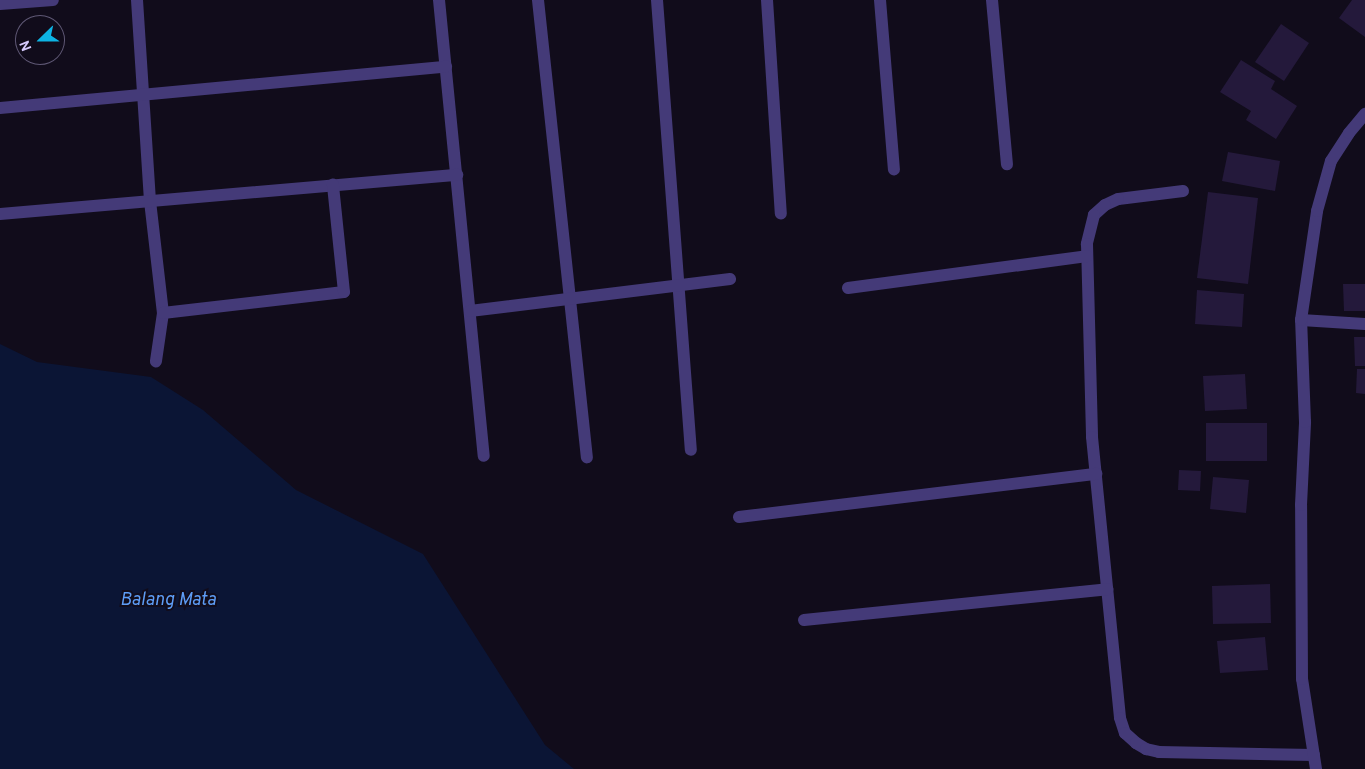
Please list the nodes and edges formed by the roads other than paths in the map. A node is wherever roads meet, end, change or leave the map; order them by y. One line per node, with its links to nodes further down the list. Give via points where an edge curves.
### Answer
1 (53, 0): 9 (street)
2 (137, 0): 11 (street)
3 (439, 0): 10 (street)
4 (538, 0): 26 (street)
5 (657, 0): 24 (street)
6 (767, 0): 21 (street)
7 (880, 0): 15 (street)
8 (992, 0): 14 (street)
9 (0, 4)
10 (446, 67): 11 (street); 16 (street)
11 (142, 95): 12 (street); 19 (street)
12 (0, 108)
13 (1365, 114): 29 (street, via 1331,161 1317,211)
14 (1007, 164)
15 (894, 168)
16 (457, 175): 17 (street); 27 (street)
17 (334, 185): 19 (street); 28 (street, via 344,292)
18 (1183, 191): 22 (street, via 1118,199 1105,205 1094,215)
19 (150, 201): 20 (street); 28 (street)
20 (0, 214)
21 (781, 214)
22 (1087, 256): 25 (street); 35 (street)
23 (730, 279): 24 (street)
24 (680, 285): 26 (street); 32 (street)
25 (848, 288)
26 (570, 298): 27 (street); 34 (street)
27 (470, 311): 33 (street)
28 (163, 313): 31 (street)
29 (1301, 320): 30 (street); 39 (street, via 1305,422 1301,505 1302,679)
30 (1365, 324)
31 (156, 361)
32 (691, 450)
33 (484, 456)
34 (587, 457)
35 (1096, 474): 36 (street); 37 (street)
36 (738, 517)
37 (1107, 589): 38 (street); 39 (street, via 1120,718 1125,734 1136,743 1159,752)
38 (804, 620)
39 (1314, 755): 40 (street)
40 (1316, 769)

